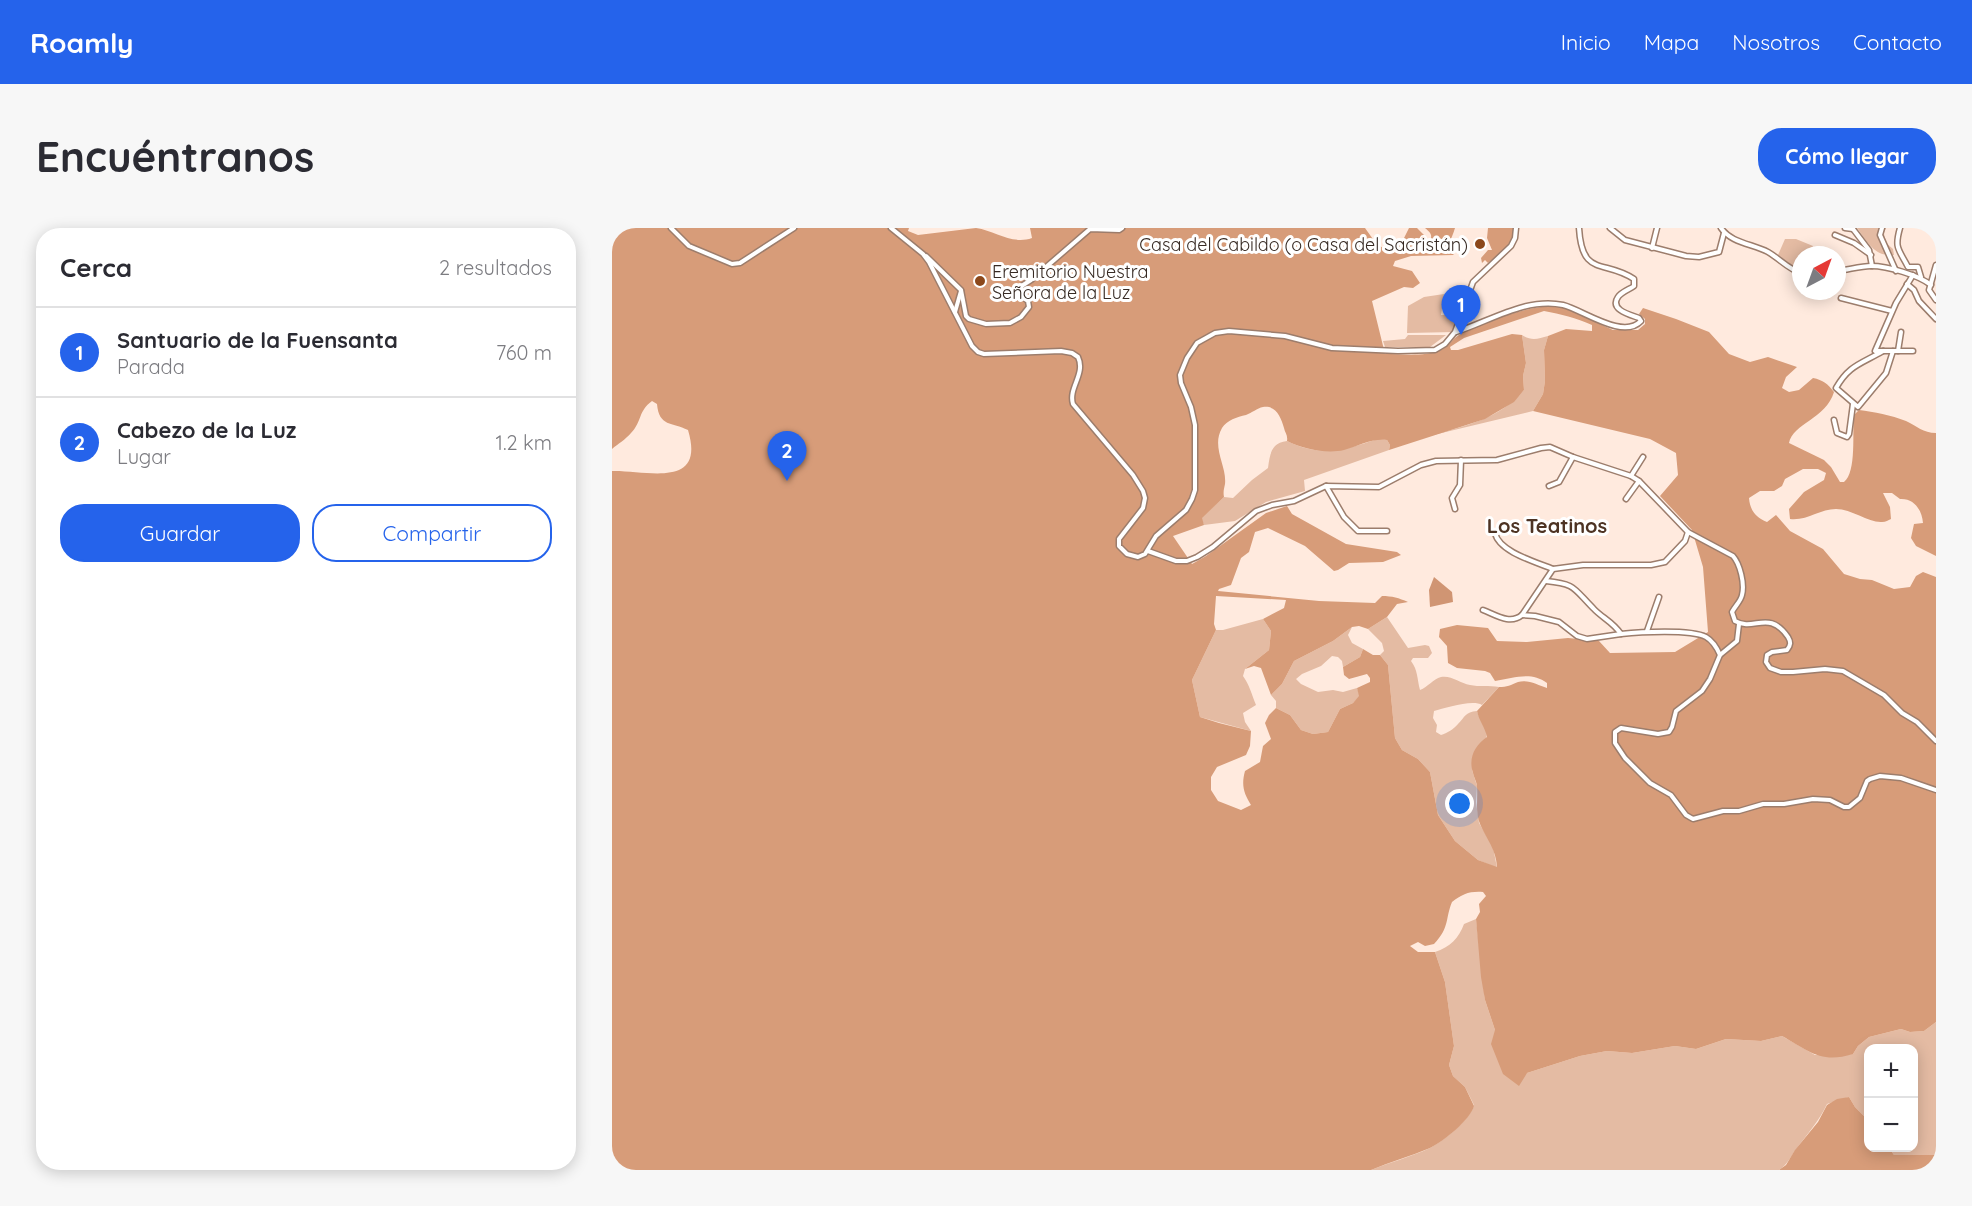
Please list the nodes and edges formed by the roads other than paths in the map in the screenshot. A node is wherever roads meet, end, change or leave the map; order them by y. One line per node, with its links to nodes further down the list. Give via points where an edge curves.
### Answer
1 (671, 228): 2 (street, via 688,246 732,264 740,263)
2 (794, 228)
3 (891, 228): 17 (street)
4 (1122, 228): 28 (street, via 1090,229 1020,287 1018,294 1029,303 1029,308 1016,321 986,324 969,319)
5 (1516, 228): 34 (street, via 1511,246 1470,287)
6 (1579, 228): 34 (street, via 1581,249 1587,259 1634,279 1634,286 1618,296 1617,305 1639,318 1639,324 1610,325 1571,308 1543,304)
7 (1610, 228): 16 (street, via 1625,240)
8 (1657, 228): 16 (street)
9 (1721, 228): 14 (street)
10 (1845, 228): 11 (street)
11 (1853, 228): 18 (street)
12 (1882, 228): 23 (street, via 1880,235)
13 (1900, 228): 25 (street, via 1898,248 1908,267 1918,267)
14 (1724, 233): 16 (street, via 1720,250 1708,256 1691,257); 21 (street, via 1765,250)
15 (1835, 235): 18 (street)
16 (1652, 248)
17 (923, 254): 28 (street); 32 (street)
18 (1871, 256): 20 (street)
19 (1936, 265): 27 (street)
20 (1872, 266): 22 (street); 23 (street)
21 (1792, 269)
22 (1846, 270)
23 (1896, 271): 24 (street)
24 (1913, 275): 25 (street); 26 (street)
25 (1921, 277): 27 (street)
26 (1907, 284): 31 (street); 33 (street)
27 (1931, 285): 30 (street, via 1929,290)
28 (961, 290): 32 (street)
29 (1846, 299): 31 (street)
30 (1936, 300)
31 (1892, 311): 36 (street, via 1875,351)
32 (955, 313): 53 (street, via 978,352 1061,351 1078,357 1080,370 1073,404 1133,475 1144,495 1143,508 1120,536 1119,546 1132,557)
33 (1936, 319)
34 (1455, 332): 53 (street, via 1439,349 1414,352 1332,348 1285,336 1229,331 1215,333 1197,343 1180,375 1194,425 1192,499 1186,510 1156,536)
35 (1901, 332): 37 (street)
36 (1883, 351): 37 (street); 39 (street, via 1854,365 1836,388)
37 (1895, 351): 38 (street); 39 (street, via 1886,373 1858,407)
38 (1913, 351)
39 (1853, 403): 40 (street, via 1850,434 1837,433)
40 (1834, 420)
41 (1643, 457): 44 (street)
42 (1573, 458): 43 (street, via 1550,447 1497,460); 44 (street); 47 (street, via 1559,482)
43 (1461, 460): 46 (street, via 1421,465 1379,487); 49 (street, via 1460,485 1452,498)
44 (1631, 476): 45 (street)
45 (1639, 481): 48 (street); 51 (street)
46 (1326, 486): 50 (street, via 1344,517 1358,531); 53 (street, via 1294,501 1256,511 1213,547 1187,561)
47 (1549, 486)
48 (1626, 499)
49 (1455, 510)
50 (1387, 531)
51 (1688, 532): 54 (street, via 1685,541 1665,561 1651,565); 59 (street, via 1737,560 1743,595 1732,615)
52 (1495, 533): 54 (street, via 1497,541 1507,549)
53 (1148, 551)
54 (1553, 569): 55 (street)
55 (1546, 581): 58 (street); 61 (street, via 1576,588)
56 (1659, 597): 60 (street)
57 (1483, 610): 58 (street, via 1509,621)
58 (1522, 615): 61 (street, via 1559,622 1587,639)
59 (1739, 624): 62 (street, via 1737,641); 63 (street, via 1768,622 1788,637 1787,650 1766,657 1770,668 1782,672 1843,671 1884,695)
60 (1647, 632): 61 (street); 62 (street, via 1703,636)
61 (1621, 634)
62 (1720, 655): 64 (street, via 1708,683 1676,711 1669,732 1621,728 1615,734 1622,754 1650,783 1671,795 1689,817 1813,799 1849,807 1860,798 1870,778 1880,776)
63 (1936, 741)
64 (1936, 790)

